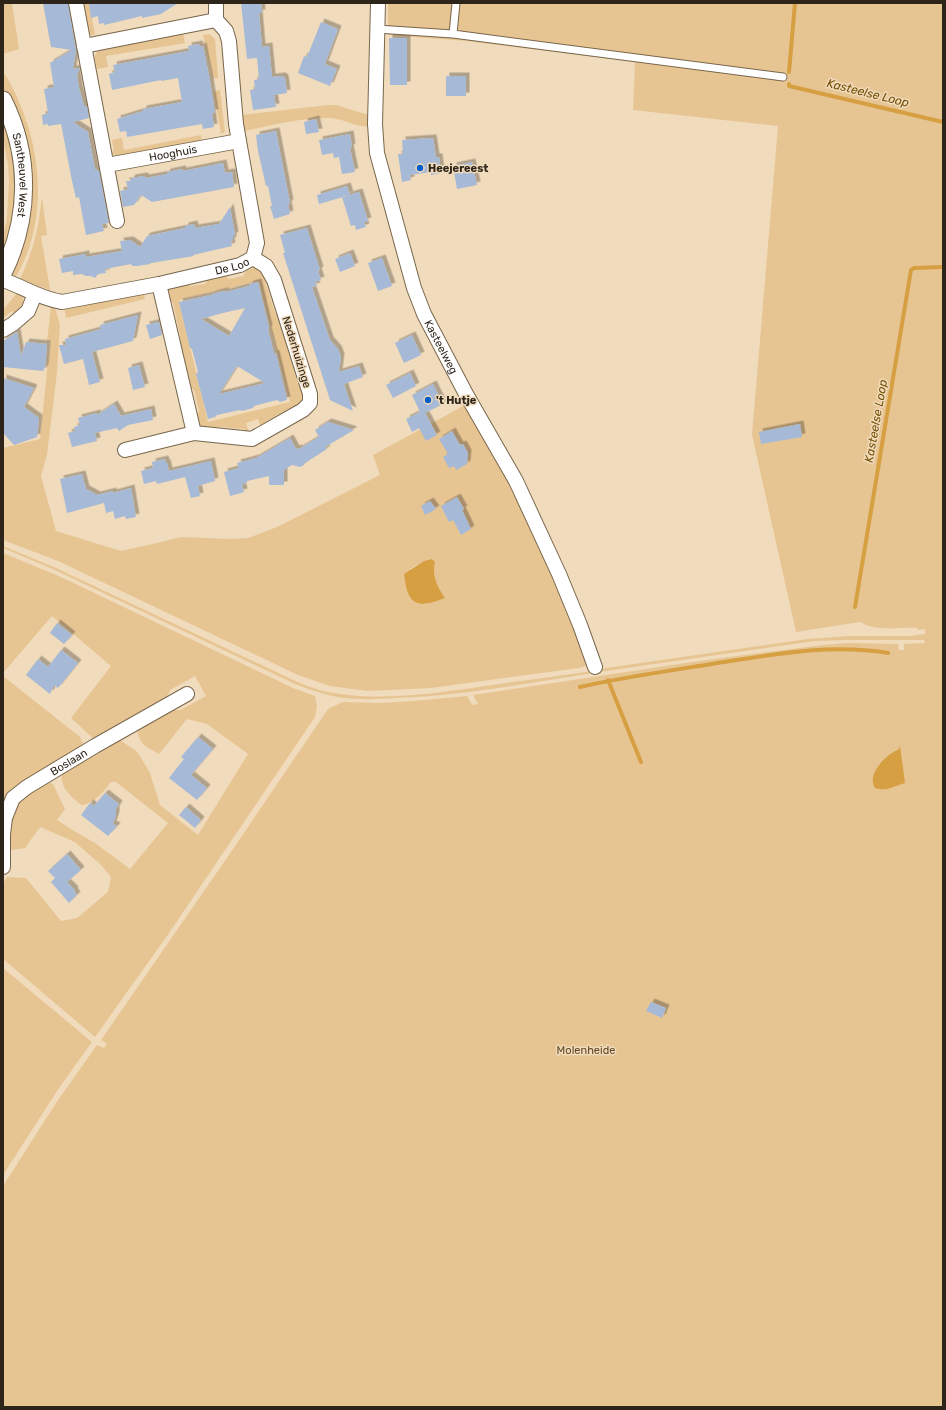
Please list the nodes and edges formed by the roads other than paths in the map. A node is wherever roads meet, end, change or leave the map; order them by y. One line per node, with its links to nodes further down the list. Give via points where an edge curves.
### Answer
1 (76, 3): 8 (street)
2 (216, 3): 5 (street)
3 (378, 3): 6 (street, Kasteelweg)
4 (456, 3): 7 (lane)
5 (216, 20): 8 (street); 11 (street, De Loo, via 226,31 228,41)
6 (377, 29): 7 (lane); 22 (street, Kasteelweg, via 374,124 377,153 414,288 424,314 466,394 516,481 559,574)
7 (453, 34): 9 (lane)
8 (84, 46): 12 (street)
9 (783, 77)
10 (3, 100): 15 (street, Santheuvel West, via 16,128 20,144 23,184 23,206 16,243)
11 (239, 141): 12 (street, Hooghuis); 14 (street, De Loo, via 258,243)
12 (107, 165): 13 (street)
13 (117, 221)
14 (253, 258): 17 (street, De Loo, via 240,264); 20 (street, Nederhuizinge, via 266,266 274,280 310,394 310,403 303,410 252,439)
15 (3, 273)
16 (3, 280): 18 (street, De Loo)
17 (159, 284): 18 (street, De Loo, via 62,302); 20 (street)
18 (34, 294): 19 (street, via 28,311)
19 (3, 330)
20 (194, 433): 21 (street, Nederhuizinge)
21 (125, 450)
22 (595, 667)
23 (188, 694): 24 (street, Boslaan, via 95,746 13,798 5,818)
24 (3, 867)

